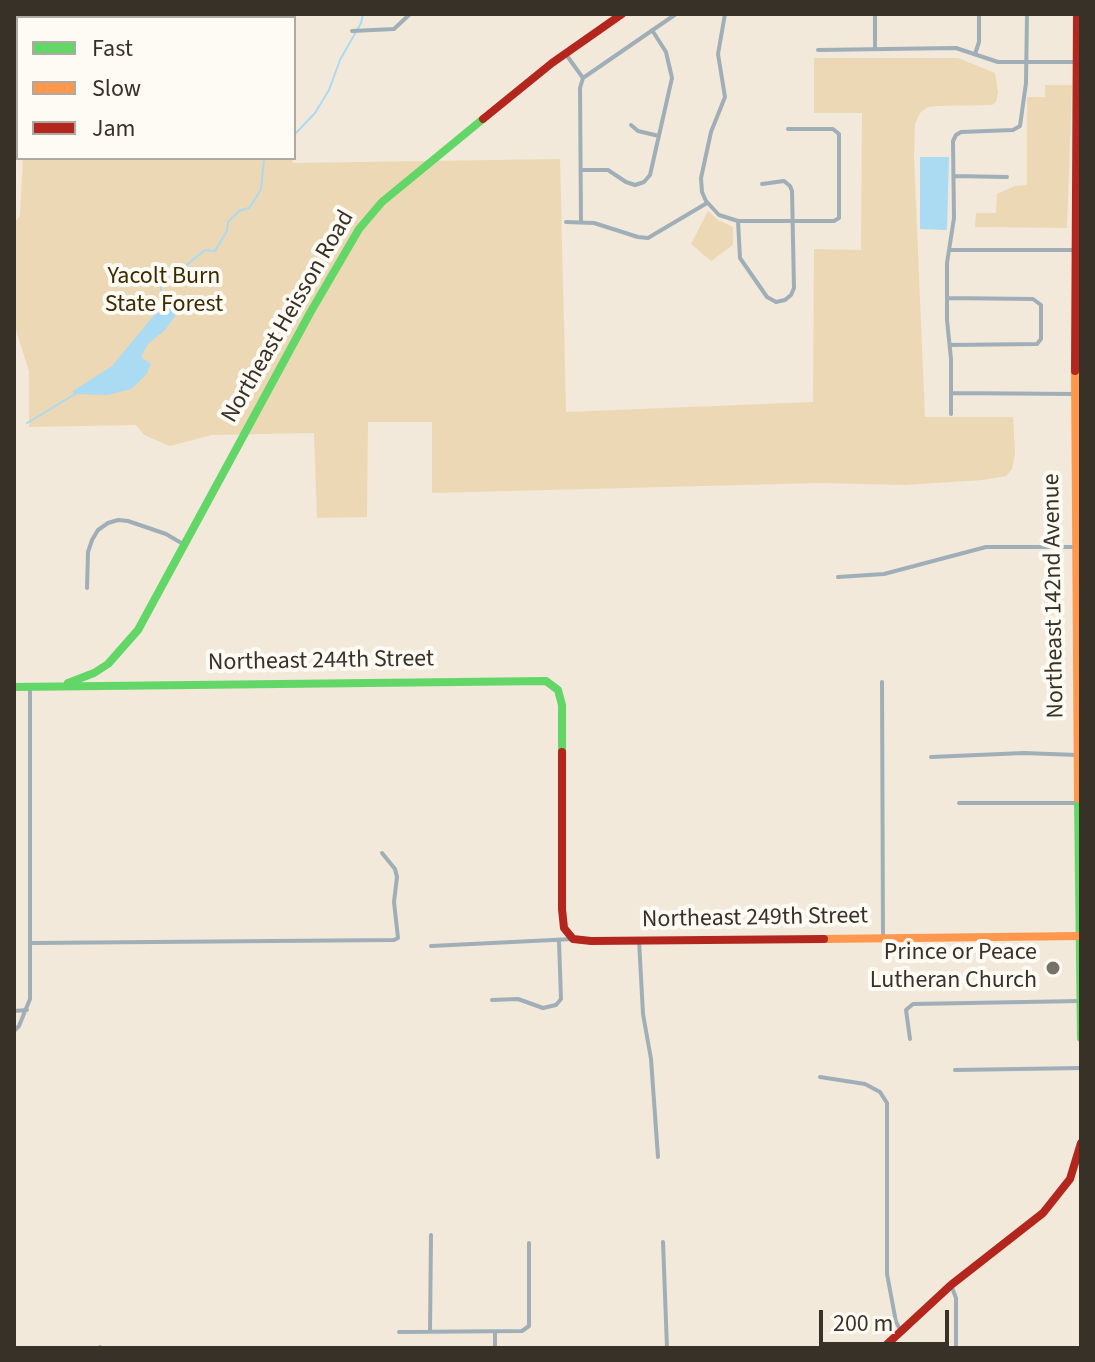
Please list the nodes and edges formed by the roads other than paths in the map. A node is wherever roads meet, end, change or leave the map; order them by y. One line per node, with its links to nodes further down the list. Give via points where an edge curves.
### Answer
1 (410, 14): 10 (street, via 391,30)
2 (622, 14): 13 (street, Northeast Heisson Road)
3 (676, 14): 9 (street)
4 (725, 14): 26 (street, via 718,54 725,97 701,178)
5 (875, 14): 11 (street)
6 (979, 14): 14 (street)
7 (1027, 14): 15 (street)
8 (1077, 14): 16 (street, Northeast 142nd Avenue)
9 (652, 30): 17 (street); 20 (street, via 666,52 672,78)
10 (352, 31)
11 (875, 49): 12 (street); 14 (street, via 956,48)
12 (818, 50)
13 (565, 53): 17 (street); 38 (street, Northeast Heisson Road, via 382,202 359,229)
14 (975, 54): 15 (street, via 998,62)
15 (1026, 62): 16 (street); 23 (street, via 1018,128 957,134)
16 (1076, 62): 21 (street, Northeast 142nd Avenue)
17 (583, 78): 22 (street)
18 (631, 125): 20 (street)
19 (788, 129): 27 (street, via 833,129 840,136 839,218)
20 (659, 136): 22 (street, via 649,178 638,184 608,170)
21 (1078, 152): 32 (street, Northeast 142nd Avenue)
22 (581, 170): 30 (street)
23 (954, 176): 24 (street); 31 (street)
24 (1007, 177)
25 (762, 184): 27 (street, via 780,181 790,186)
26 (707, 203): 28 (street, via 723,218); 30 (street, via 648,238)
27 (793, 220): 28 (street); 28 (street, via 794,288 778,302 767,297 740,258)
28 (738, 221)
29 (566, 222): 30 (street)
30 (581, 222)
31 (949, 250): 32 (street); 33 (street)
32 (1074, 250): 36 (street, Northeast 142nd Avenue)
33 (947, 298): 34 (street); 34 (street, via 1033,299 1041,305 1039,343)
34 (949, 345): 35 (street)
35 (951, 393): 36 (street); 37 (street)
36 (1073, 394): 39 (street, Northeast 142nd Avenue)
37 (951, 414)
38 (184, 545): 41 (street, via 128,521 108,523 98,530 88,552); 42 (street, Northeast Heisson Road, via 127,645)
39 (1078, 547): 40 (street, via 986,547 884,574); 48 (street, Northeast 142nd Avenue)
40 (838, 577)
41 (87, 588)
42 (94, 673): 44 (street); 46 (street, Northeast Heisson Road)
43 (882, 682): 54 (street)
44 (107, 685): 46 (street, Northeast 244th Street); 55 (street, Northeast 244th Street, via 520,680 554,685 562,705 562,922)
45 (30, 686): 46 (street); 47 (street); 58 (street)
46 (53, 686)
47 (14, 687)
48 (1077, 756): 49 (street); 51 (street, Northeast 142nd Avenue)
49 (931, 757)
50 (959, 803): 51 (street)
51 (1080, 803): 53 (street, Northeast 142nd Avenue)
52 (382, 853): 58 (street, via 397,877 394,940)
53 (1081, 936): 54 (street, Northeast 249th Street); 61 (street, Northeast 142nd Avenue)
54 (883, 937): 56 (street, Northeast 249th Street)
55 (573, 939): 56 (street, Northeast 249th Street); 57 (street, Northeast 249th Street)
56 (639, 940): 71 (street)
57 (559, 941): 59 (street, Northeast 249th Street); 60 (street, via 561,999 556,1005 543,1008 518,999)
58 (32, 943): 62 (street)
59 (431, 946)
60 (492, 1000)
61 (1080, 1001): 65 (street, Northeast 142nd Avenue); 66 (street, via 913,1004 906,1010)
62 (27, 1010): 63 (street); 64 (street)
63 (14, 1011)
64 (14, 1031)
65 (1081, 1038)
66 (910, 1039)
67 (1081, 1068): 68 (street)
68 (955, 1070)
69 (820, 1077): 78 (street, via 865,1084 887,1103 887,1274)
70 (1081, 1143): 72 (street)
71 (658, 1157)
72 (1080, 1158): 76 (street, via 1043,1213)
73 (431, 1235): 77 (street)
74 (663, 1242): 82 (street)
75 (529, 1243): 80 (street, via 529,1326)
76 (951, 1285): 78 (street); 84 (street)
77 (430, 1331): 79 (street); 80 (street)
78 (901, 1331): 83 (street)
79 (399, 1332)
80 (495, 1333): 81 (street)
81 (495, 1348)
82 (667, 1348)
83 (883, 1348)
84 (956, 1348)

